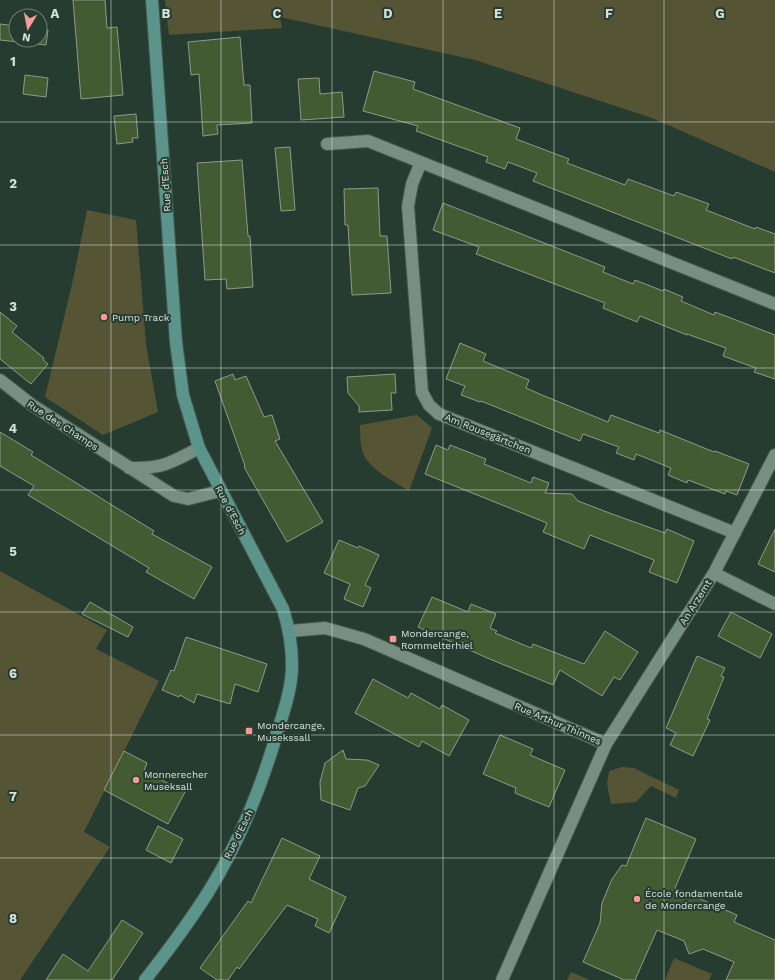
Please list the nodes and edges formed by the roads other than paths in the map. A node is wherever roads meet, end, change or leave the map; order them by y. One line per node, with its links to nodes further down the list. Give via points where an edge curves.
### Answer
1 (152, 0): 6 (main road, Rue d'Esch, via 176,342 183,395)
2 (327, 144): 3 (street, via 368,141)
3 (420, 162): 4 (street); 10 (street, Am Rousegärtchen, via 408,206 422,392 429,405 439,414)
4 (775, 304)
5 (0, 380): 8 (street, Rue des Champs, via 32,405)
6 (199, 448): 8 (street, via 170,464 150,469); 9 (main road, Rue d'Esch)
7 (775, 455): 10 (street, An Arzemt)
8 (128, 468): 9 (street, Rue des Champs, via 174,496 188,498)
9 (220, 490): 13 (main road, Rue d'Esch, via 283,609)
10 (735, 532): 11 (street, An Arzemt)
11 (714, 573): 12 (street); 14 (street, An Arzemt)
12 (775, 604)
13 (290, 631): 14 (street, Rue Arthur Thinnes, via 325,628 364,639); 15 (main road, Rue d'Esch, via 292,666 288,699 258,790 208,892)
14 (606, 744): 16 (street, Rue Arthur Thinnes)
15 (145, 980)
16 (502, 980)

